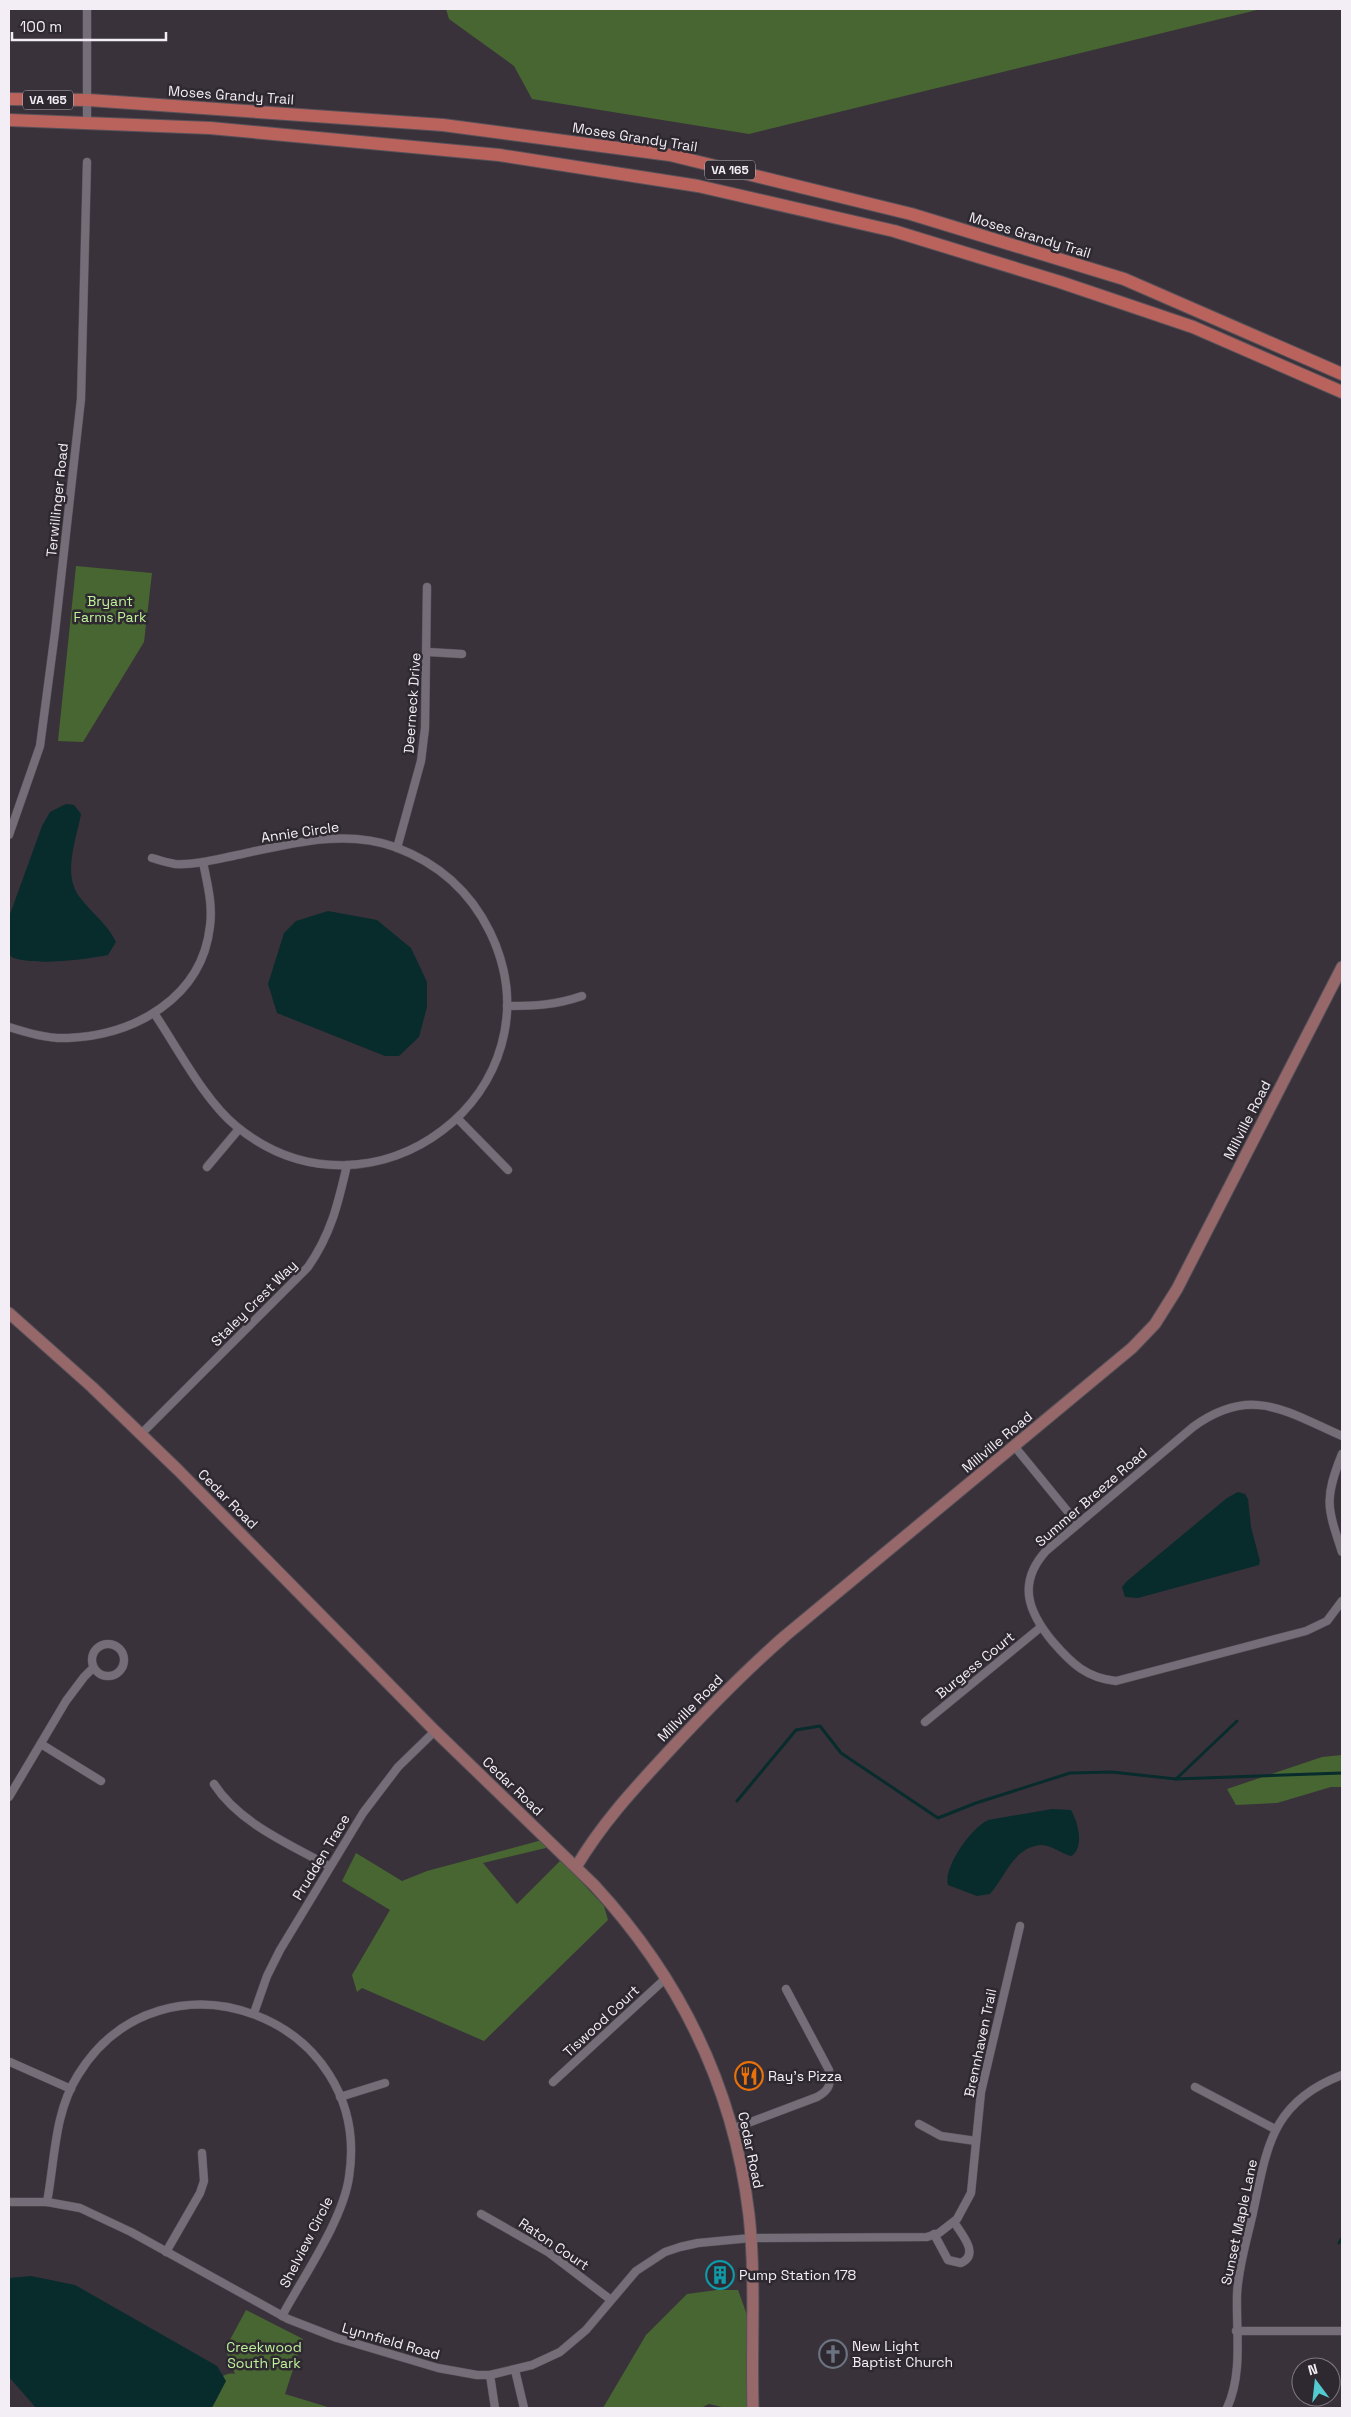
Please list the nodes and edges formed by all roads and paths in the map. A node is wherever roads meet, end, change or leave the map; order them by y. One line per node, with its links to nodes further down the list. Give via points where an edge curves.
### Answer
1 (87, 9): 3 (street)
2 (9, 99): 3 (main road, Moses Grandy Trail / VA 165)
3 (88, 100): 5 (street); 7 (main road, Moses Grandy Trail / VA 165, via 442,125 670,155 911,214 1124,279)
4 (9, 120): 5 (main road, VA 165)
5 (87, 121): 8 (main road, VA 165, via 210,128 499,155 698,186 894,231 1060,282 1193,327)
6 (87, 162): 12 (street, Terwillinger Road, via 80,399 55,632 40,746)
7 (1342, 374)
8 (1342, 392)
9 (427, 587): 10 (street, Deerneck Drive)
10 (428, 652): 11 (street); 13 (street, Deerneck Drive, via 425,728 420,761)
11 (462, 654)
12 (9, 836)
13 (397, 848): 15 (street, Annie Circle, via 364,840 335,838); 18 (street, Annie Circle, via 423,859 449,877 475,906 501,960)
14 (152, 858): 15 (street, Annie Circle, via 175,864)
15 (203, 862): 19 (street, via 210,899 208,942 186,985)
16 (1342, 967): 29 (street, Millville Road, via 1161,1316 1132,1348)
17 (582, 996): 18 (street, via 558,1004)
18 (507, 1006): 21 (street, Annie Circle, via 500,1046 486,1082)
19 (154, 1012): 20 (street, via 132,1025 68,1038 32,1034); 22 (street, Annie Circle, via 204,1088)
20 (9, 1027)
21 (458, 1119): 23 (street, Annie Circle, via 417,1148 386,1160); 25 (street)
22 (239, 1129): 23 (street, Annie Circle, via 257,1142 291,1157); 24 (street)
23 (347, 1165): 27 (street, Staley Crest Way, via 326,1239 308,1267)
24 (207, 1167)
25 (508, 1170)
26 (9, 1313): 27 (street, Cedar Road)
27 (141, 1434): 37 (street, Cedar Road)
28 (1342, 1436): 31 (street, Summer Breeze Road, via 1270,1406 1246,1404 1219,1410)
29 (1015, 1447): 31 (street); 43 (street, Millville Road, via 785,1636 742,1676 618,1806 597,1832)
30 (1342, 1454): 32 (street, via 1328,1496 1330,1516)
31 (1078, 1524): 34 (street, Summer Breeze Road, via 1046,1551 1032,1571 1029,1598)
32 (1342, 1552)
33 (1342, 1604): 34 (street, Summer Breeze Road, via 1327,1620 1306,1632 1116,1681 1088,1675 1076,1668)
34 (1041, 1627): 36 (street, Burgess Court)
35 (94, 1668): 35 (street, via 92,1658 96,1649 106,1644 120,1650 124,1660 117,1674 102,1676); 38 (street, via 66,1700)
36 (925, 1722)
37 (435, 1731): 42 (street, Prudden Trace, via 386,1782); 43 (street, Cedar Road)
38 (41, 1744): 39 (street); 41 (street)
39 (101, 1781)
40 (214, 1784): 42 (street, via 225,1801 265,1830)
41 (9, 1797)
42 (329, 1866): 47 (street, Prudden Trace, via 266,1976)
43 (576, 1867): 45 (street, Cedar Road, via 614,1907)
44 (1020, 1926): 58 (street, Brennhaven Trail, via 980,2092)
45 (665, 1979): 50 (street, Tiswood Court); 56 (street, Cedar Road, via 704,2047)
46 (786, 1989): 56 (street, via 829,2070 831,2083 827,2092 817,2097)
47 (254, 2013): 53 (street, Shelview Circle, via 226,2006 201,2005 178,2007 139,2020 104,2044); 54 (street, Shelview Circle, via 307,2046 333,2081)
48 (10, 2062): 53 (street)
49 (1342, 2075): 57 (street, Sunset Maple Lane, via 1309,2092 1287,2112)
50 (553, 2082)
51 (385, 2083): 54 (street)
52 (1195, 2087): 57 (street)
53 (71, 2089): 61 (street, Shelview Circle, via 56,2136)
54 (340, 2097): 68 (street, Shelview Circle, via 351,2141 349,2179 327,2235)
55 (919, 2124): 58 (street, via 941,2136)
56 (732, 2129): 65 (street, Cedar Road, via 743,2176)
57 (1275, 2129): 69 (street, Sunset Maple Lane, via 1239,2274)
58 (976, 2141): 63 (street, Brennhaven Trail, via 971,2193)
59 (202, 2153): 66 (street, via 204,2181 200,2193)
60 (9, 2202): 61 (street, Lynnfield Road)
61 (48, 2202): 66 (street, Lynnfield Road, via 80,2208)
62 (481, 2214): 67 (street, Raton Court, via 548,2252)
63 (954, 2222): 64 (street, Brennhaven Trail); 64 (street, via 969,2248 967,2260 961,2263 948,2260)
64 (934, 2234): 65 (street, Brennhaven Trail, via 927,2237)
65 (751, 2238): 67 (street, Lynnfield Road, via 698,2243 665,2252 636,2271); 75 (street, Cedar Road)
66 (166, 2252): 68 (street, Lynnfield Road)
67 (611, 2300): 71 (street, Lynnfield Road, via 586,2330 560,2352 532,2366)
68 (282, 2316): 72 (street, Lynnfield Road, via 337,2338 438,2368)
69 (1236, 2331): 70 (street); 76 (street, Sunset Maple Lane, via 1237,2363)
70 (1342, 2331)
71 (515, 2370): 72 (street, Lynnfield Road); 74 (street)
72 (490, 2375): 73 (street)
73 (496, 2408)
74 (524, 2408)
75 (753, 2408)
76 (1227, 2408)

